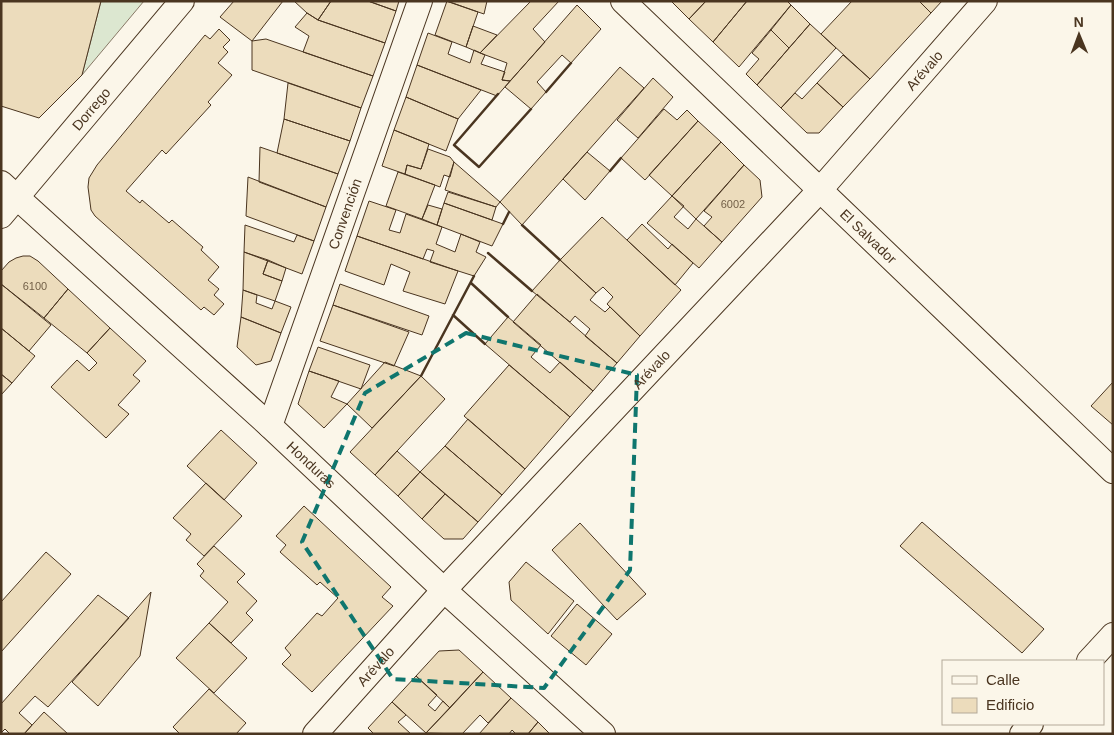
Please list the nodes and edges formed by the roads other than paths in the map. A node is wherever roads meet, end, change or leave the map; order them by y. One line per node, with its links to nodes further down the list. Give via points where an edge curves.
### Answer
1 (182, 1): 5 (street, Dorrego)
2 (420, 1): 8 (street, Convención)
3 (623, 1): 6 (street, El Salvador)
4 (985, 1): 6 (street, Arévalo)
5 (9, 190): 7 (street, Dorrego); 8 (street, Honduras)
6 (819, 191): 9 (street, El Salvador); 10 (street, Arévalo)
7 (1, 216)
8 (270, 426): 10 (street, Honduras)
9 (1113, 471)
10 (444, 590): 13 (street, Arévalo); 14 (street, Honduras)
11 (1113, 635): 12 (street)
12 (1090, 660)
13 (315, 734)
14 (603, 734)

